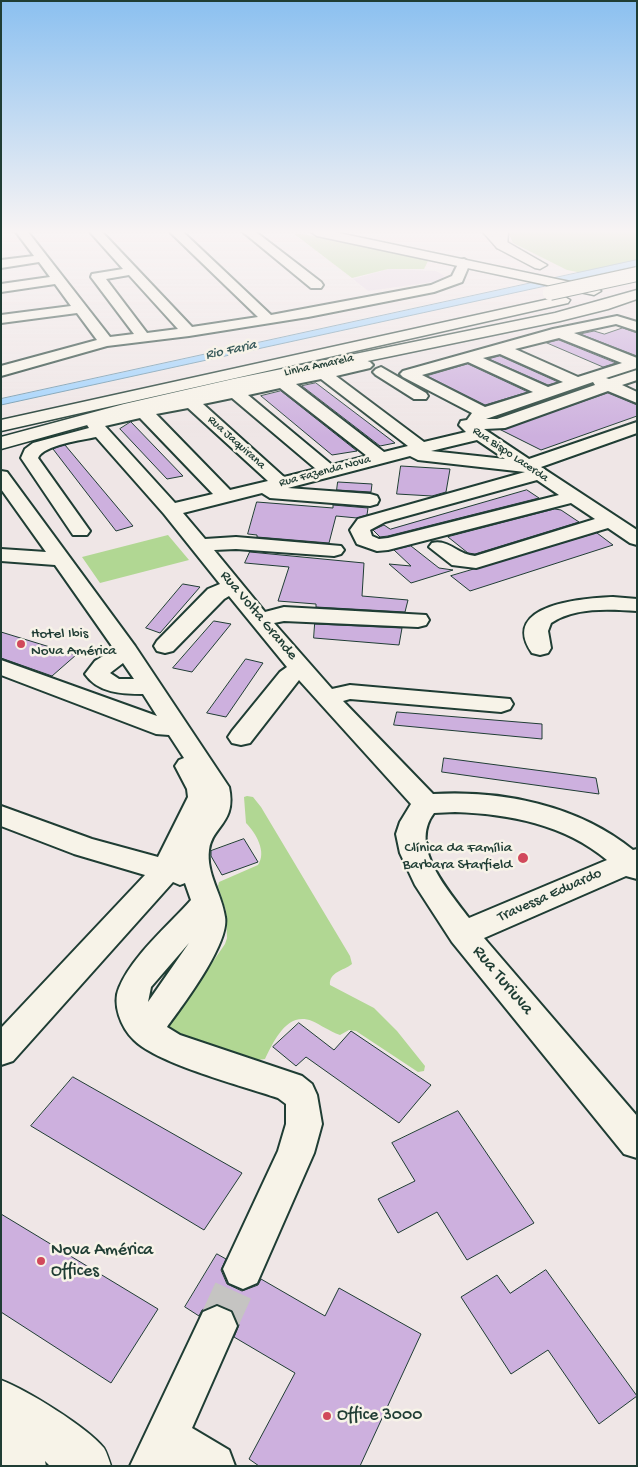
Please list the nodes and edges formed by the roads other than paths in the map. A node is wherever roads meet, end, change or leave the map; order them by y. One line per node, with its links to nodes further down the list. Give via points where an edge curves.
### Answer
1 (74, 300): 14 (street)
2 (114, 300): 22 (street)
3 (160, 300): 19 (street)
4 (248, 300): 16 (street)
5 (369, 300): 16 (street)
6 (551, 300): 40 (main road, Linha Amarela)
7 (552, 300): 42 (main road, Linha Amarela)
8 (553, 300): 38 (main road, Linha Amarela)
9 (556, 300): 23 (street)
10 (560, 300): 17 (street)
11 (560, 300): 26 (street)
12 (568, 300): 13 (main road, via 620,308)
13 (631, 300)
14 (80, 309): 15 (street); 21 (street)
15 (1, 319)
16 (268, 320): 19 (street)
17 (589, 325): 18 (street, via 617,320); 20 (street)
18 (637, 327)
19 (189, 332): 22 (street)
20 (613, 334)
21 (103, 338): 22 (street); 27 (street)
22 (140, 338)
23 (500, 348): 24 (street); 30 (street)
24 (468, 357): 33 (street); 39 (street, via 408,374)
25 (365, 365): 29 (street)
26 (636, 367): 30 (street); 32 (street)
27 (1, 371)
28 (382, 372): 37 (street)
29 (324, 374): 31 (street); 48 (street)
30 (584, 380): 32 (street); 33 (street)
31 (284, 383): 34 (street); 50 (street)
32 (608, 385): 35 (street); 39 (street, via 499,424 476,421 476,417)
33 (546, 392): 39 (street)
34 (236, 393): 36 (street); 52 (street)
35 (637, 398)
36 (191, 402): 38 (street); 54 (street, Rua Jaquirana)
37 (440, 408)
38 (137, 410): 44 (street); 46 (main road); 47 (main road, Linha Amarela); 56 (street)
39 (484, 414)
40 (1, 416)
41 (456, 418): 45 (street, Rua Bispo Lacerda)
42 (1, 426)
43 (637, 426): 51 (street)
44 (98, 427): 60 (street, Rua Volta Grande); 62 (street, via 43,446 29,457)
45 (479, 434): 48 (street, Rua Fazenda Nova); 51 (street, Rua Bispo Lacerda)
46 (1, 435)
47 (1, 442)
48 (421, 448): 49 (street, Rua Fazenda Nova)
49 (398, 453): 50 (street, Rua Fazenda Nova); 51 (street)
50 (379, 458): 52 (street, Rua Fazenda Nova)
51 (532, 470): 58 (street, Rua Bispo Lacerda); 58 (street, via 378,518 365,523 360,530 364,540 377,545 388,544)
52 (323, 472): 54 (street, Rua Fazenda Nova); 57 (street, via 324,481)
53 (1, 476): 68 (street)
54 (282, 484): 55 (street, Rua Fazenda Nova)
55 (258, 489): 56 (street, Rua Fazenda Nova); 57 (street)
56 (226, 497): 60 (street, Rua Fazenda Nova)
57 (318, 497): 59 (street)
58 (573, 497): 61 (street, Rua Bispo Lacerda)
59 (370, 500)
60 (171, 510): 64 (street, Rua Volta Grande)
61 (610, 521): 63 (street, Rua Bispo Lacerda); 65 (street, via 476,562 459,561)
62 (80, 531)
63 (637, 539)
64 (199, 545): 66 (street, via 236,543); 69 (street, Rua Volta Grande)
65 (440, 547)
66 (334, 550)
67 (1, 555): 68 (street)
68 (61, 559): 77 (street, via 127,651)
69 (233, 586): 71 (street, Rua Volta Grande); 73 (street, via 216,594)
70 (637, 605): 74 (street, via 587,605 555,612 541,620 537,629)
71 (260, 620): 72 (street, via 284,614); 76 (street, Rua Volta Grande)
72 (418, 620)
73 (165, 646)
74 (540, 648)
75 (1, 667): 80 (street)
76 (301, 668): 78 (street, Rua Volta Grande); 81 (street, via 288,677)
77 (139, 686): 80 (street); 84 (street, via 181,731 216,787 219,799 218,810)
78 (327, 698): 79 (street, via 350,692); 82 (street, Rua Volta Grande)
79 (502, 704)
80 (165, 728): 84 (street, via 201,792)
81 (241, 737)
82 (426, 804): 85 (street, via 484,803 550,817 578,827); 86 (street, Rua Turiuva, via 414,818 410,834 414,852 427,881)
83 (1, 815): 84 (street, via 84,847)
84 (169, 858): 87 (street); 89 (street, via 202,890 139,979 131,998 132,1011 145,1030 169,1046 290,1087 300,1094 304,1124 296,1154)
85 (634, 863): 86 (street, Travessa Eduardo)
86 (463, 934): 88 (street, Rua Turiuva)
87 (1, 1051)
88 (637, 1142)
89 (243, 1269)
90 (217, 1326): 92 (street)
91 (1, 1404): 95 (main road, via 59,1442)
92 (159, 1451): 96 (street)
93 (1, 1453): 94 (main road)
94 (22, 1466)
95 (87, 1466)
96 (213, 1466)

